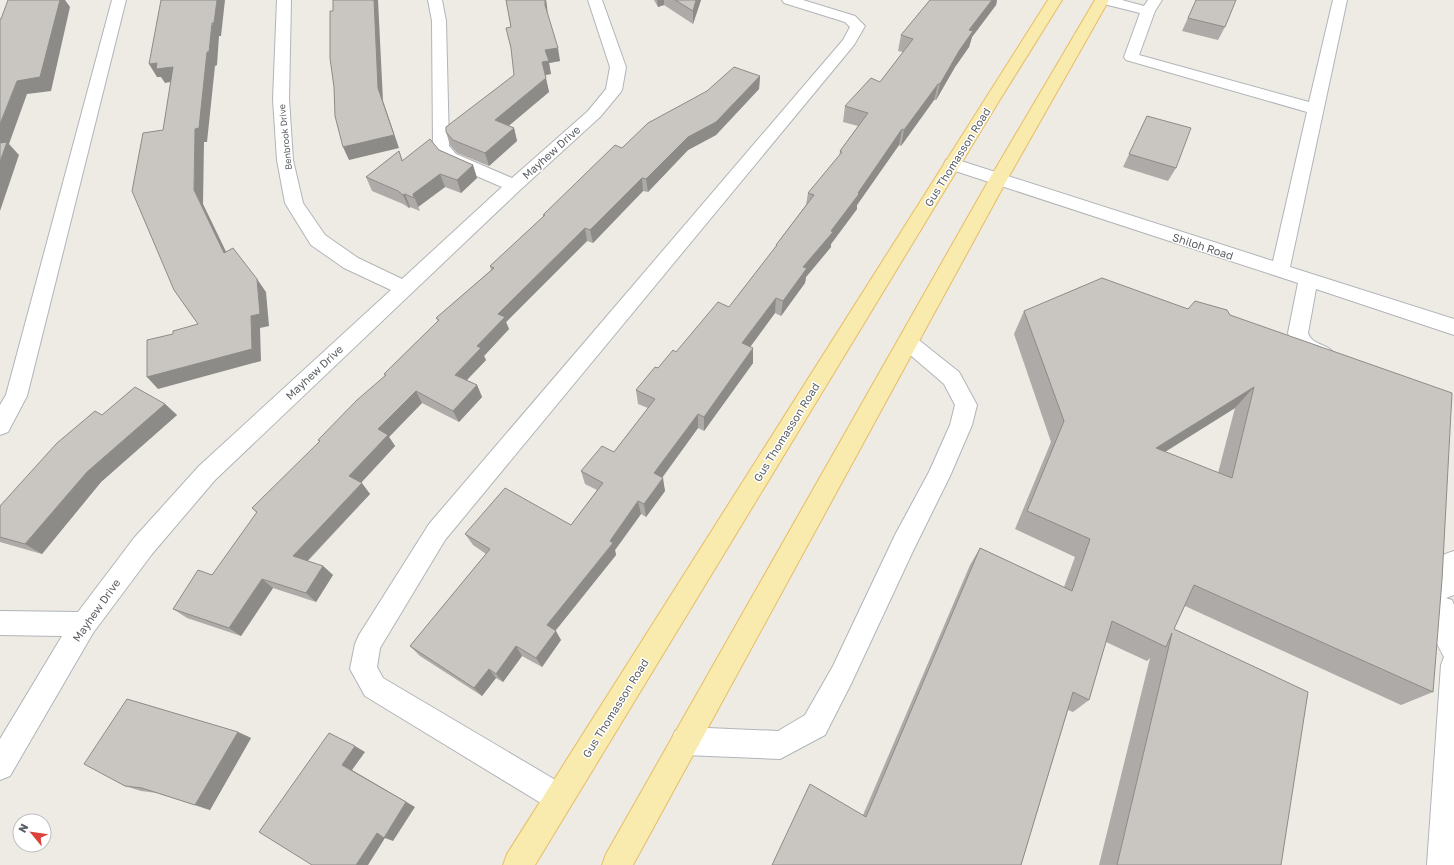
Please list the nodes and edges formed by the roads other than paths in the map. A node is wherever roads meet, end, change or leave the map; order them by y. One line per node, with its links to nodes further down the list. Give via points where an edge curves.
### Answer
1 (119, 0): 20 (street, via 16,396)
2 (284, 0): 16 (street, Benbrook Drive, via 281,99 285,160 294,203 318,240 351,263)
3 (435, 0): 13 (street, via 439,22 441,146 450,158)
4 (595, 0): 13 (street, Mayhew Drive, via 618,67 614,90 594,114)
5 (789, 0): 28 (street, via 850,19 858,26 849,42 437,532 368,644 362,669 374,687)
6 (1055, 0): 11 (main road, Gus Thomasson Road)
7 (1104, 0): 9 (street); 12 (main road)
8 (1340, 0): 10 (street)
9 (1152, 6): 10 (street, via 1131,57)
10 (1316, 109): 14 (street)
11 (952, 164): 12 (street, Shiloh Road); 28 (main road, Gus Thomasson Road)
12 (999, 178): 14 (street, Shiloh Road); 18 (main road)
13 (514, 186): 16 (street, Mayhew Drive)
14 (1280, 271): 15 (street, Shiloh Road)
15 (1308, 280): 17 (street, Shiloh Road); 19 (street, via 1298,333 1299,340 1312,350)
16 (404, 288): 23 (street, Mayhew Drive, via 207,473 143,546)
17 (1454, 327)
18 (908, 342): 26 (main road); 26 (street, via 952,378 966,405 961,425 939,476 815,725 780,745)
19 (1342, 361)
20 (0, 426)
21 (1454, 562): 24 (street, via 1446,567 1444,598 1444,631)
22 (0, 623): 23 (street)
23 (84, 624): 27 (street, Mayhew Drive)
24 (1454, 649)
25 (1454, 665): 31 (street)
26 (685, 742): 30 (main road)
27 (0, 766)
28 (560, 798): 29 (main road, Gus Thomasson Road)
29 (518, 865)
30 (617, 865)
31 (1442, 865)

